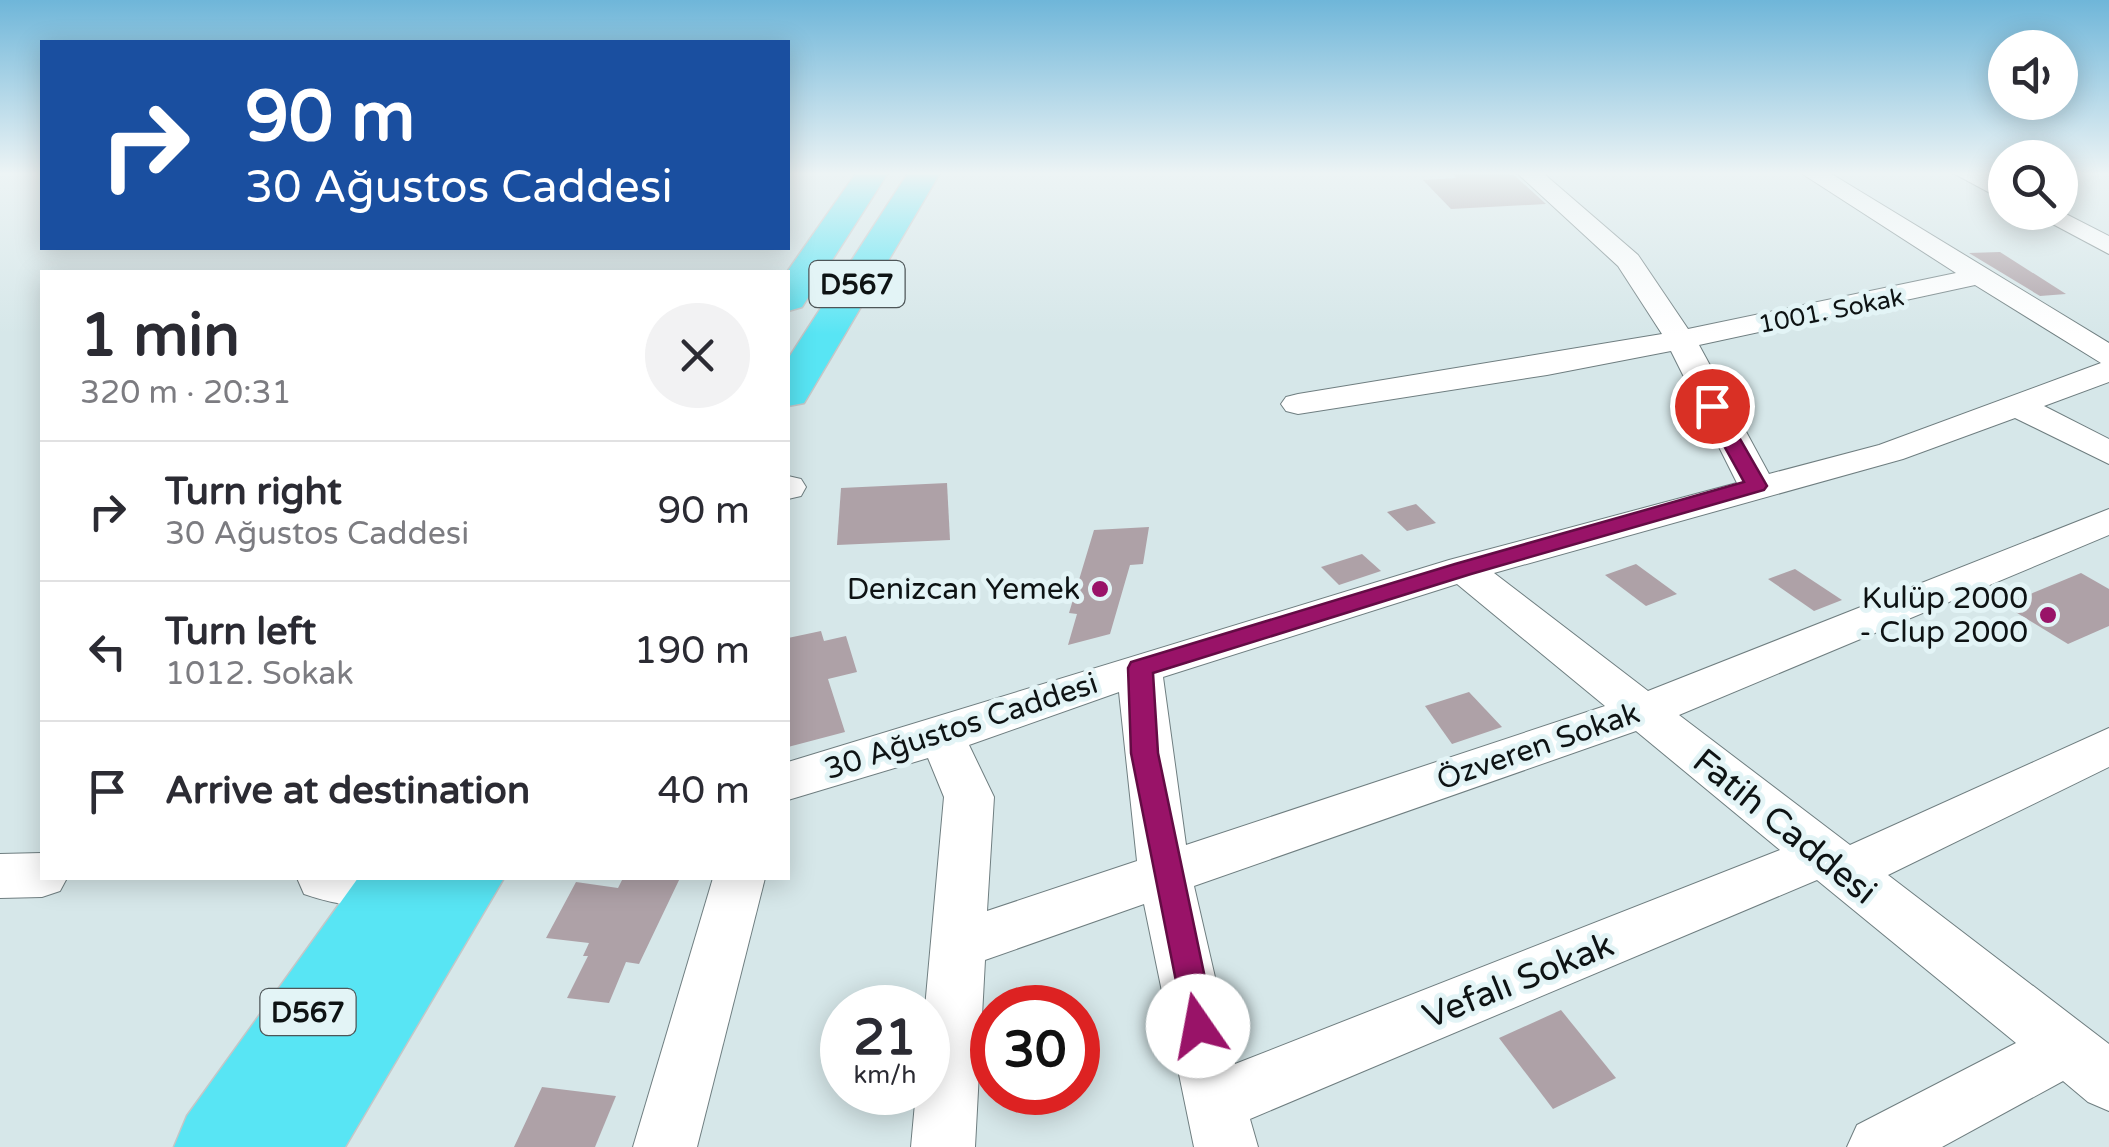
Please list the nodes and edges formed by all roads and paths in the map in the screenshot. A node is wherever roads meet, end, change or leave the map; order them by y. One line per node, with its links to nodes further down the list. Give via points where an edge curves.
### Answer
1 (836, 227): 8 (highway, D567)
2 (891, 227): 12 (highway, D567)
3 (1589, 227): 9 (street, via 1628,261)
4 (1901, 227): 7 (street)
5 (2076, 230): 6 (street)
6 (2109, 246)
7 (1981, 275): 9 (street, 1001. Sokak); 10 (street)
8 (790, 295)
9 (1680, 339): 13 (street, 1001. Sokak); 16 (street)
10 (2109, 356)
11 (2109, 371): 14 (street, 30 Ağustos Caddesi)
12 (790, 390)
13 (1298, 404)
14 (2014, 404): 15 (street); 16 (street, 30 Ağustos Caddesi, via 1891,452)
15 (2109, 453)
16 (1756, 486): 18 (street, 30 Ağustos Caddesi)
17 (2109, 522): 20 (street, Özveren Sokak)
18 (1463, 569): 19 (street, 30 Ağustos Caddesi); 20 (street, Fatih Caddesi)
19 (1140, 668): 21 (street, 30 Ağustos Caddesi); 25 (street, via 1145,753)
20 (1643, 711): 24 (street, Fatih Caddesi); 25 (street, Özveren Sokak)
21 (942, 736): 23 (street, 30 Ağustos Caddesi); 30 (street, via 969,797)
22 (2109, 746): 24 (street, Vefalı Sokak)
23 (790, 780)
24 (1831, 864): 31 (street, Fatih Caddesi); 32 (street, Vefalı Sokak)
25 (1166, 871): 30 (street, Özveren Sokak); 32 (street)
26 (40, 875): 27 (street)
27 (0, 876)
28 (421, 880): 33 (highway, D567); 34 (highway, D567)
29 (737, 880): 35 (street)
30 (956, 945): 36 (street)
31 (2088, 1064): 37 (street)
32 (1220, 1125)
33 (218, 1147)
34 (296, 1147)
35 (665, 1147)
36 (942, 1147)
37 (1879, 1147)

